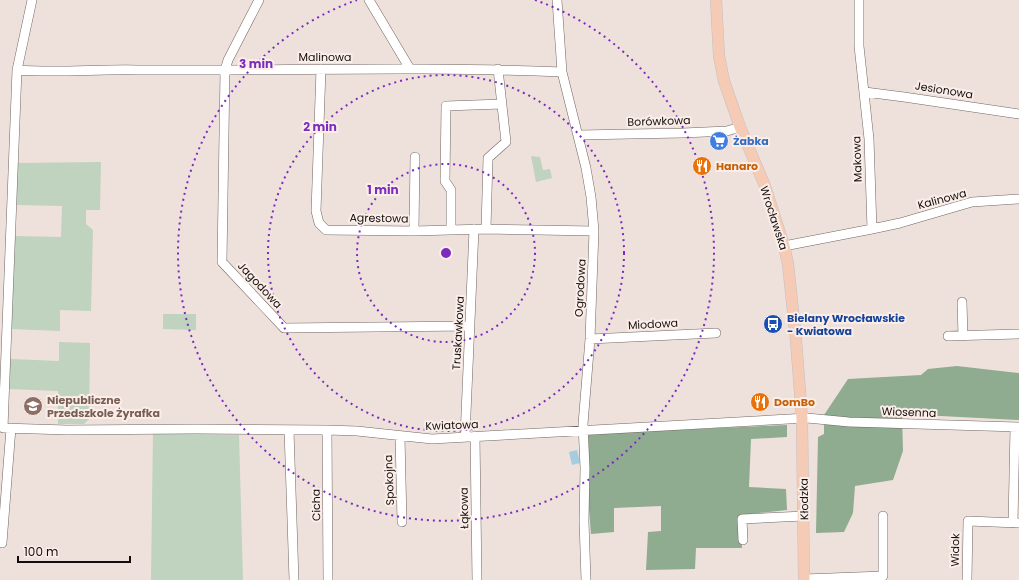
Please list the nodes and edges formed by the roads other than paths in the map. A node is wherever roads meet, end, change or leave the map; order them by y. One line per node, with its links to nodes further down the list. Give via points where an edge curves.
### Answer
1 (32, 0): 10 (street)
2 (259, 0): 11 (street)
3 (369, 0): 8 (street)
4 (557, 0): 12 (street, Ogrodowa)
5 (716, 0): 16 (main road, Wrocławska, via 719,56 724,81)
6 (859, 0): 13 (street, Makowa, via 859,56)
7 (321, 69): 8 (street, Malinowa); 11 (street, Malinowa); 23 (street, Agrestowa, via 316,211 319,223 326,230)
8 (410, 69): 9 (street, Malinowa)
9 (498, 69): 12 (street, Malinowa); 14 (street)
10 (17, 70): 11 (street, Malinowa); 36 (street)
11 (224, 70): 28 (street, Jagodowa, via 222,262 284,328)
12 (562, 72): 17 (street, Ogrodowa)
13 (865, 92): 15 (street, Jesionowa); 22 (street, Makowa)
14 (502, 104): 21 (street, via 506,142 488,158); 24 (street, via 446,106 445,181 451,190)
15 (1019, 114)
16 (740, 127): 17 (street, Borówkowa, via 727,131); 26 (main road, Wrocławska, via 765,186)
17 (579, 135): 25 (street, Ogrodowa, via 590,190)
18 (415, 157): 23 (street)
19 (1019, 199): 22 (street, Kalinowa, via 972,202)
20 (474, 229): 21 (street, Agrestowa); 24 (street, Agrestowa); 28 (street, Truskawkowa)
21 (486, 229): 25 (street, Agrestowa)
22 (872, 229): 26 (street)
23 (414, 230): 24 (street, Agrestowa)
24 (451, 230)
25 (594, 232): 33 (street, Ogrodowa)
26 (784, 246): 34 (main road, Wrocławska, via 791,286)
27 (962, 302): 32 (street)
28 (470, 326): 42 (street, Truskawkowa)
29 (716, 333): 33 (street, Miodowa)
30 (1019, 334): 32 (street)
31 (948, 336): 32 (street)
32 (963, 336)
33 (590, 339): 39 (street, Ogrodowa)
34 (802, 419): 35 (street, Wiosenna); 39 (street, Kwiatowa); 43 (main road, Kłodzka)
35 (1017, 427): 46 (street, Wiosenna)
36 (7, 428): 37 (street, Kwiatowa, via 103,431); 48 (street)
37 (289, 430): 38 (street, Kwiatowa); 50 (street)
38 (327, 430): 40 (street, Kwiatowa); 51 (street, Cicha)
39 (583, 430): 41 (street, Kwiatowa); 53 (street, Ogrodowa)
40 (400, 436): 42 (street, Kwiatowa, via 432,439); 45 (street, Spokojna)
41 (475, 436): 42 (street, Kwiatowa); 52 (street, Łąkowa)
42 (465, 437)
43 (804, 516): 47 (street, via 742,519); 49 (main road, Kłodzka)
44 (883, 516): 49 (street, via 883,576)
45 (402, 522)
46 (1016, 523): 54 (street, Widok, via 968,521)
47 (743, 540)
48 (2, 543)
49 (804, 579)
50 (294, 580)
51 (328, 580)
52 (477, 580)
53 (586, 580)
54 (967, 580)

